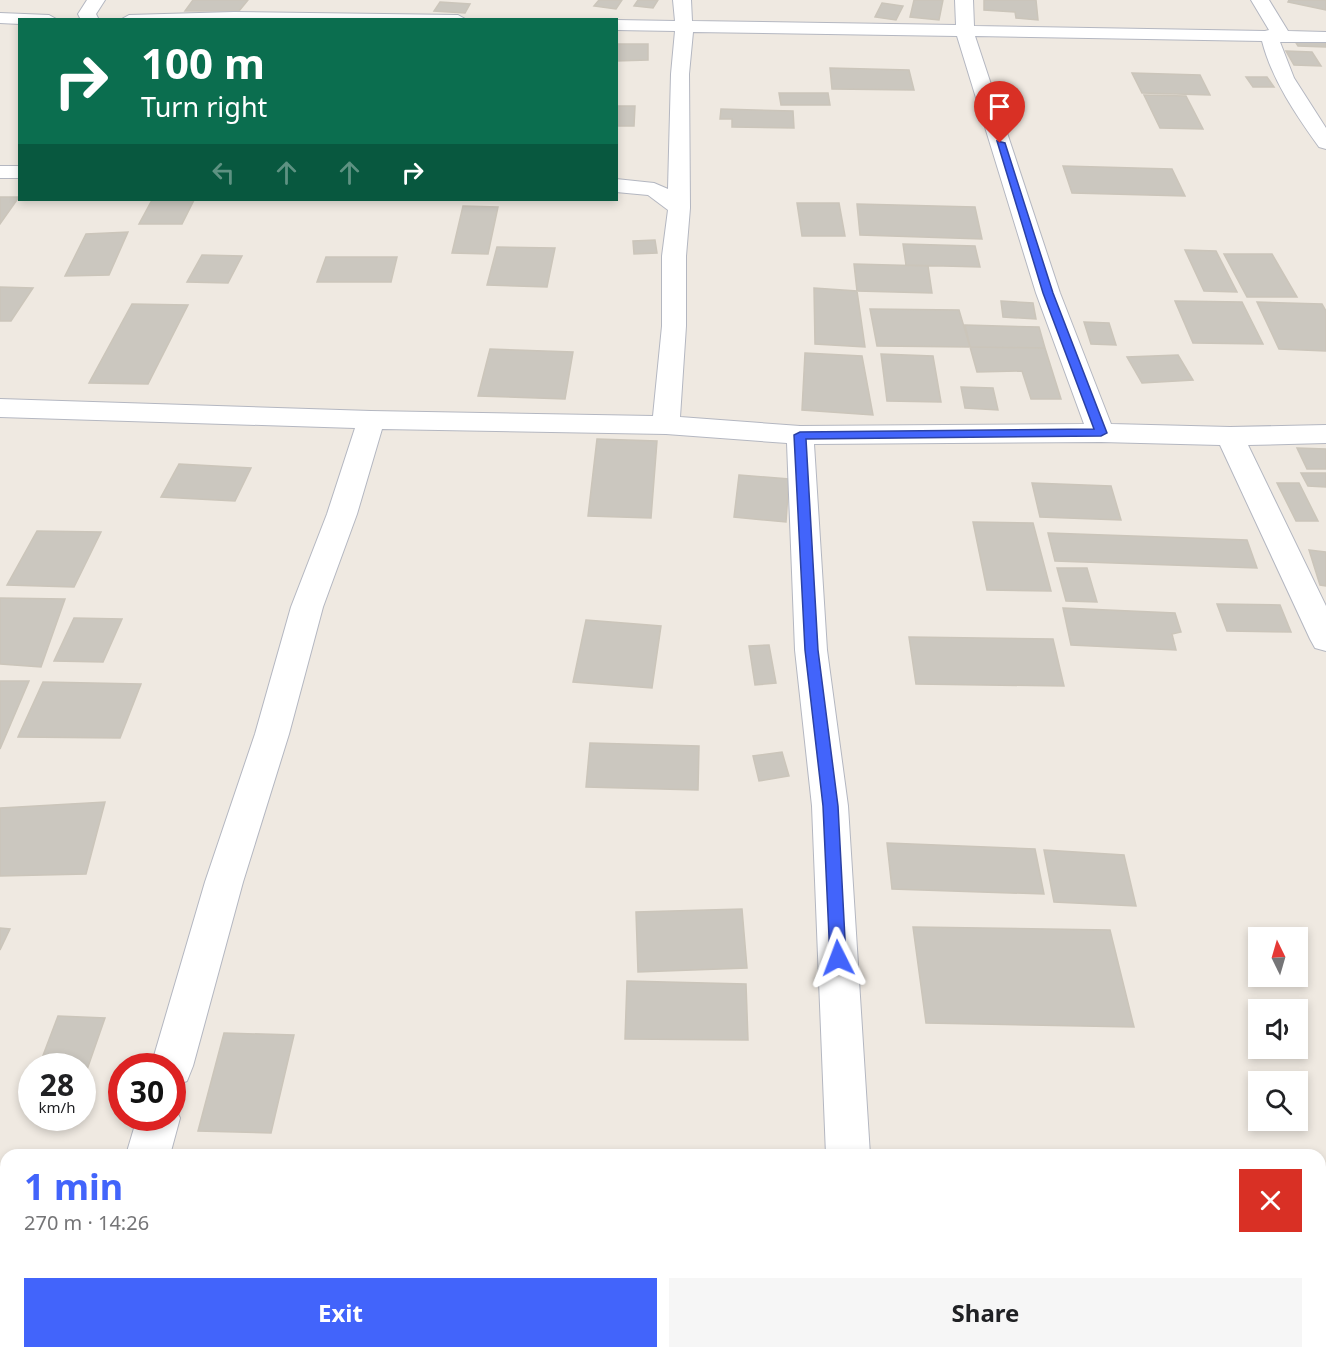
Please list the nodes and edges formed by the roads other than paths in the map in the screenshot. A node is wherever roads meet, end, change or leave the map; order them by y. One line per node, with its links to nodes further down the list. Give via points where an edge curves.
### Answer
1 (96, 0): 7 (street, via 87,14)
2 (414, 0): 8 (street)
3 (682, 0): 11 (street)
4 (964, 0): 12 (street)
5 (1260, 0): 13 (street)
6 (0, 18): 9 (street)
7 (89, 18)
8 (413, 18)
9 (18, 19)
10 (618, 25): 11 (street)
11 (684, 26): 12 (street); 19 (street)
12 (965, 32): 13 (street); 23 (street, via 1048,293)
13 (1275, 35): 14 (street); 15 (street, via 1275,60)
14 (1326, 37)
15 (1326, 143)
16 (0, 172): 17 (street)
17 (18, 172)
18 (618, 185): 19 (street, via 654,189)
19 (679, 208): 22 (street)
20 (0, 408): 21 (street)
21 (371, 420): 22 (street); 28 (street, via 342,514 307,607)
22 (666, 425): 25 (street)
23 (1101, 433): 25 (street); 26 (street)
24 (1326, 434): 26 (street)
25 (800, 435): 31 (street, via 811,650 830,806)
26 (1230, 436): 27 (street)
27 (1326, 639)
28 (176, 1053)
29 (154, 1131): 30 (street)
30 (150, 1149)
31 (848, 1149)

